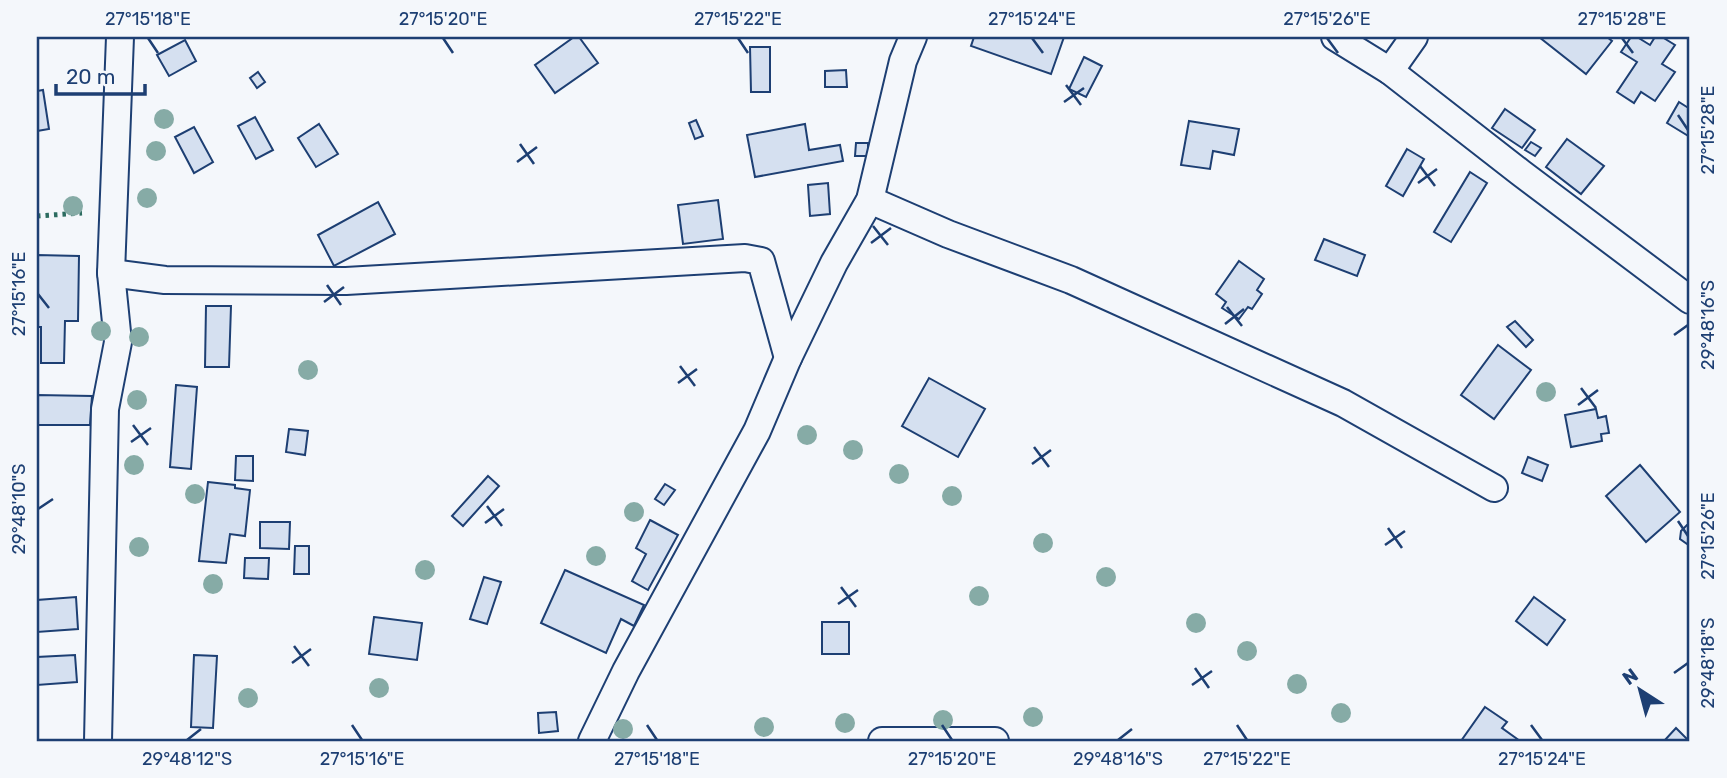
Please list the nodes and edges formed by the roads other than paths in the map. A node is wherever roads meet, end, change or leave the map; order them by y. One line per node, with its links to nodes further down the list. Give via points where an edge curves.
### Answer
1 (120, 37): 7 (street)
2 (913, 37): 6 (street, via 903,61)
3 (1335, 37): 5 (street)
4 (1414, 37): 5 (street)
5 (1390, 71): 8 (street)
6 (870, 200): 9 (street); 10 (street, via 1071,280 1343,403)
7 (111, 273): 9 (street, via 165,280 346,281 745,258 761,261); 11 (street, via 118,342 105,409)
8 (1690, 300)
9 (788, 358): 12 (street, via 757,431)
10 (1494, 488)
11 (98, 741)
12 (592, 741)
13 (882, 741): 14 (street)
14 (995, 741)

